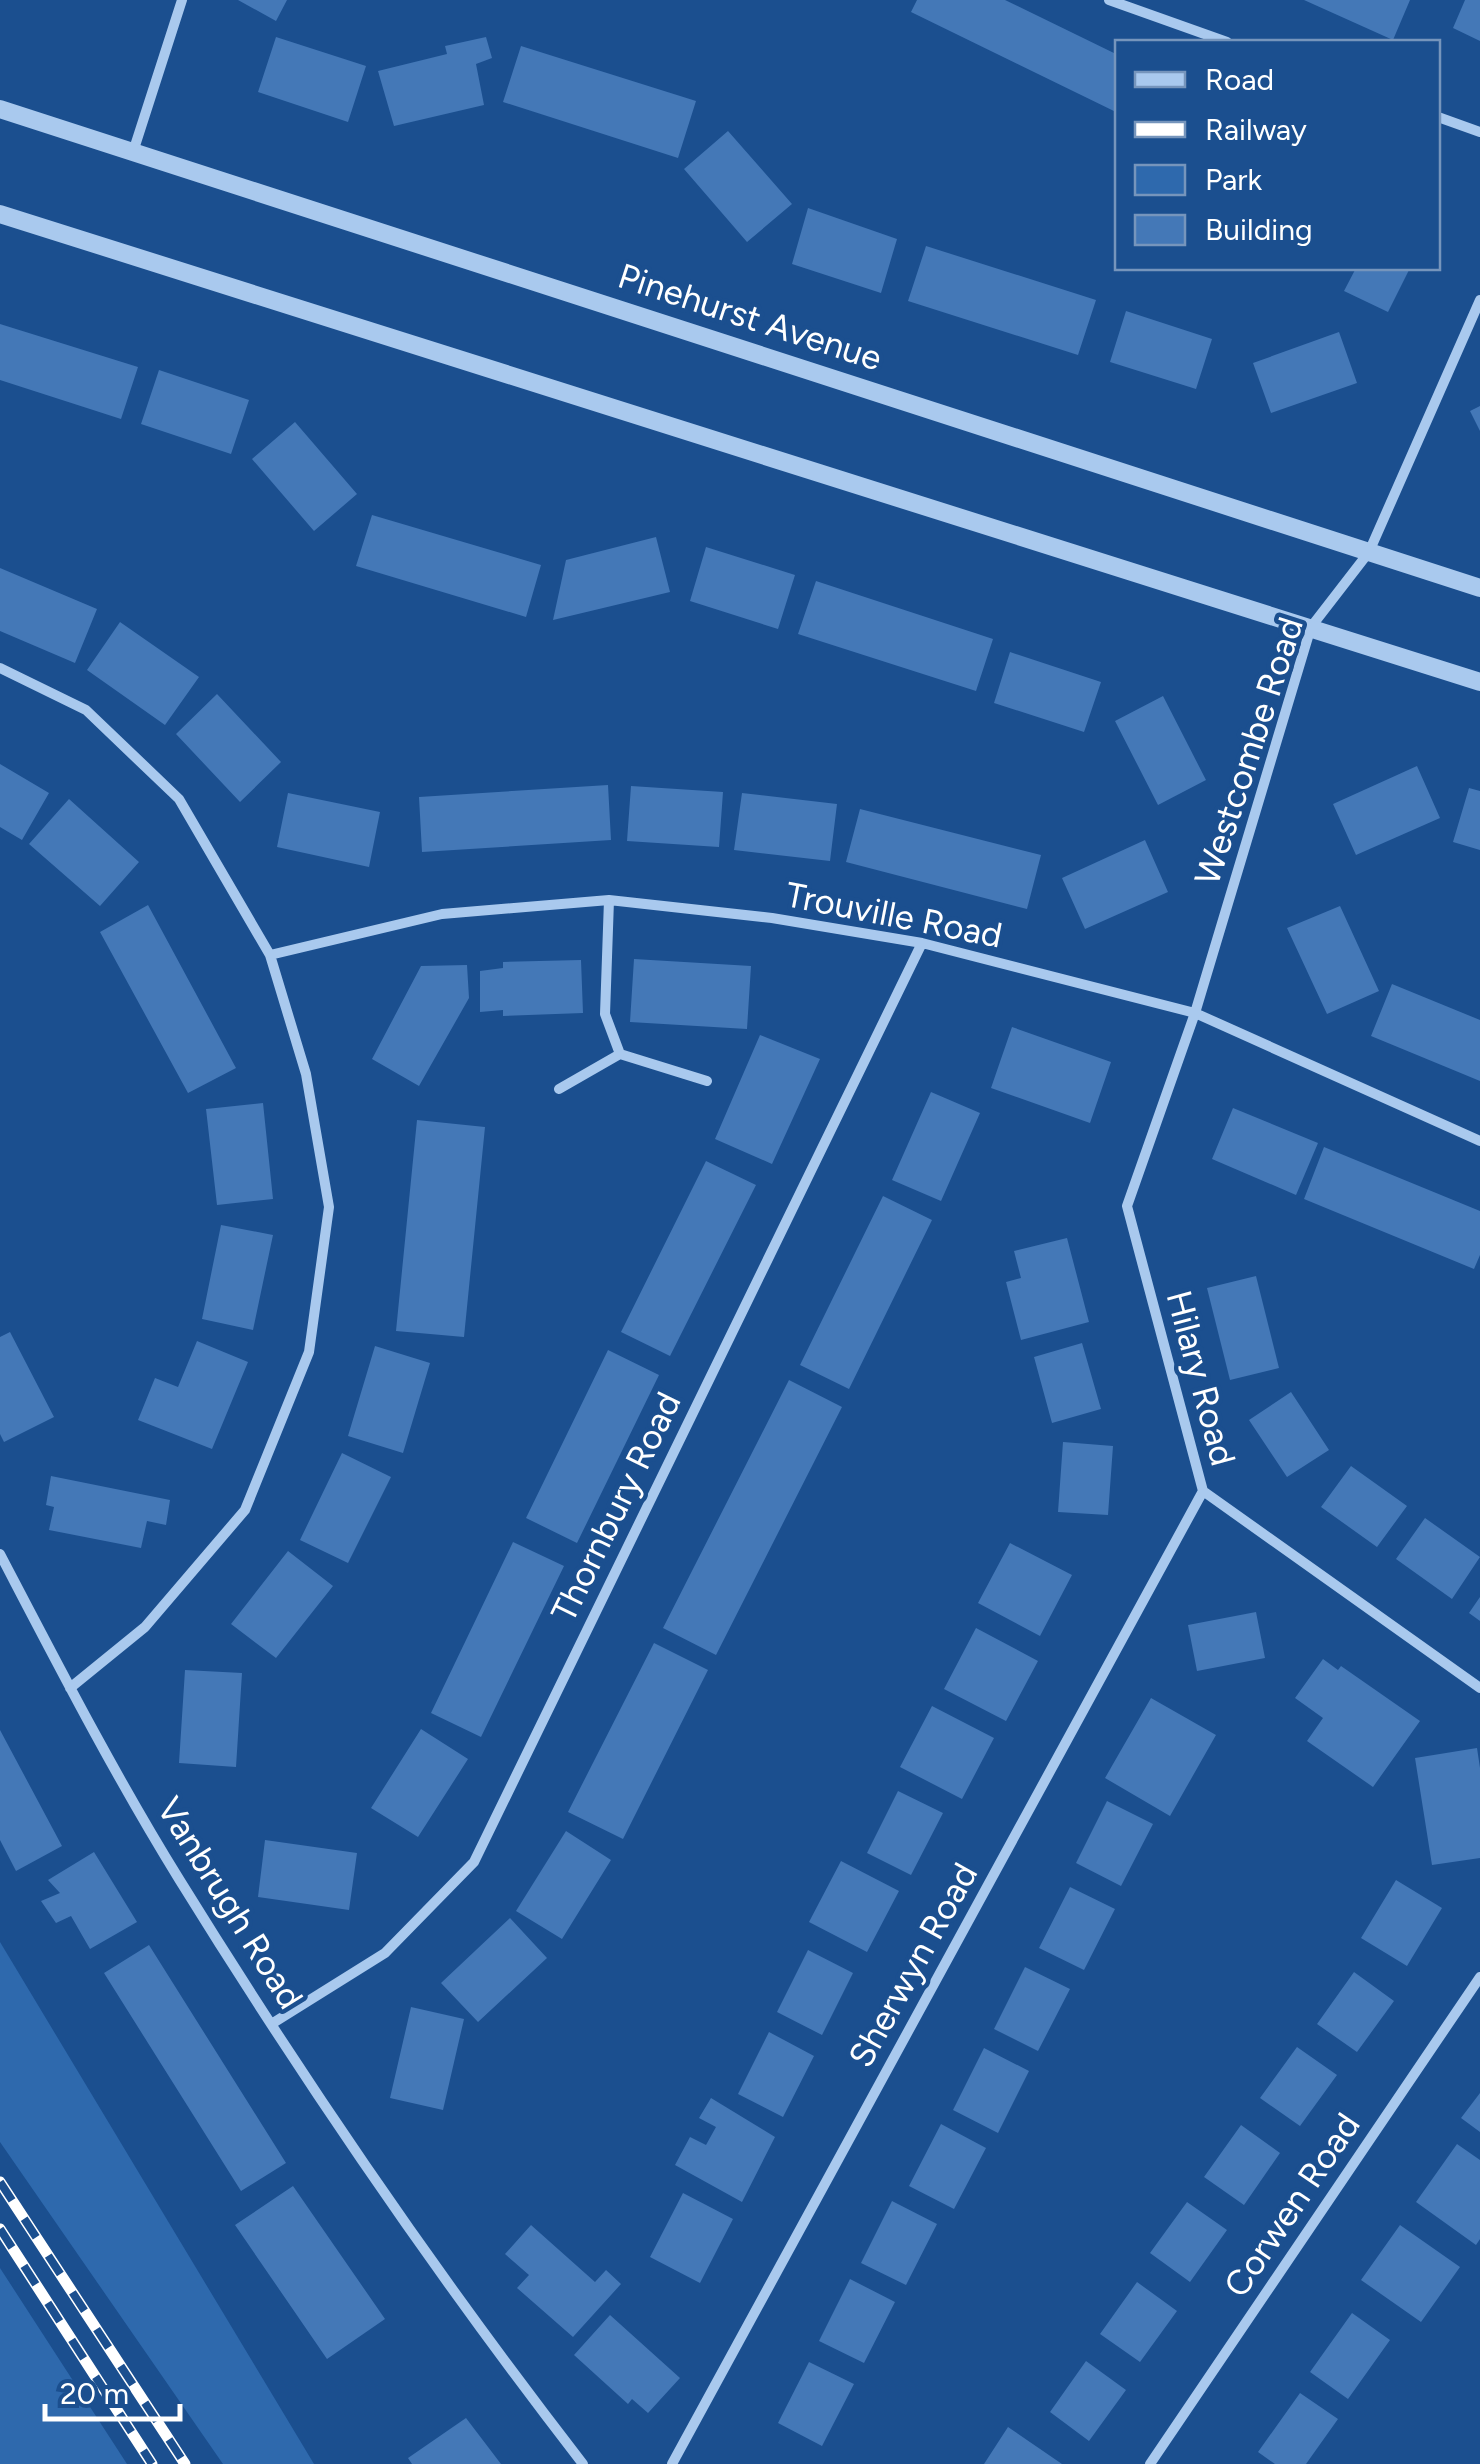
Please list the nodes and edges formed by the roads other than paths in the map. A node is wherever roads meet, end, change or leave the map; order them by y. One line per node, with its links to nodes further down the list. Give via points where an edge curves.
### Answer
1 (182, 0): 7 (street)
2 (1109, 0): 3 (street)
3 (1221, 40)
4 (0, 109): 7 (street, Pinehurst Avenue)
5 (1440, 118): 6 (street)
6 (1480, 132)
7 (133, 152): 10 (street, Pinehurst Avenue)
8 (0, 214): 12 (street)
9 (1480, 300): 10 (street, Westcombe Road)
10 (1369, 552): 11 (street, Pinehurst Avenue); 12 (street, Westcombe Road)
11 (1480, 588)
12 (1311, 627): 14 (street); 18 (street, Westcombe Road)
13 (0, 668): 17 (street, via 86,710 179,799)
14 (1480, 682)
15 (609, 900): 16 (street, Trouville Road); 17 (street, Trouville Road, via 442,914); 19 (street, via 605,1014)
16 (922, 943): 18 (street, Trouville Road); 28 (street, Thornbury Road, via 474,1862 385,1953)
17 (270, 955): 25 (street, via 306,1074 329,1208 310,1352 246,1510 145,1627)
18 (1196, 1013): 22 (street, Trouville Road); 23 (street, Hilary Road, via 1127,1206)
19 (620, 1054): 20 (street); 21 (street)
20 (707, 1081)
21 (559, 1089)
22 (1480, 1140)
23 (1203, 1492): 26 (street, Hilary Road); 30 (street, Sherwyn Road)
24 (0, 1554): 25 (street, Vanbrugh Road)
25 (70, 1688): 28 (street, Vanbrugh Road, via 178,1878)
26 (1480, 1688)
27 (1480, 1977): 31 (street, Corwen Road)
28 (273, 2023): 29 (street, Vanbrugh Road, via 435,2268)
29 (583, 2464)
30 (672, 2464)
31 (1150, 2464)

